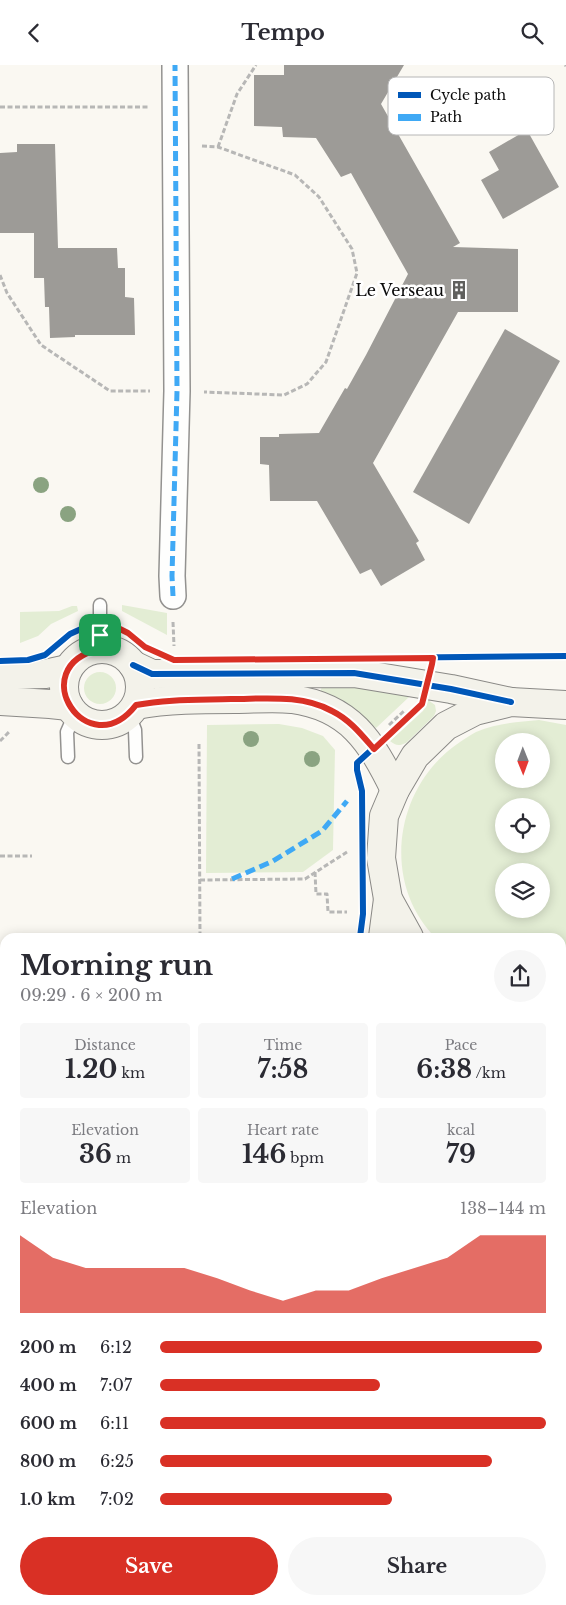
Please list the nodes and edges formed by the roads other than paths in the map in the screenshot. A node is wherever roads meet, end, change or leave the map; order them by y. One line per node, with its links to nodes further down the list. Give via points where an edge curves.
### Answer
1 (175, 65): 2 (street, via 177,391)
2 (173, 597)
3 (100, 605): 4 (lane)
4 (100, 649): 5 (street, via 113,650); 6 (street, via 87,652)
5 (133, 665): 9 (street, via 152,674 354,673); 12 (street, via 140,685)
6 (68, 669): 7 (street, via 45,674); 11 (street, via 64,694)
7 (0, 675)
8 (0, 701): 11 (street, via 50,703)
9 (511, 702): 10 (street); 15 (street, via 475,711 446,726 415,756)
10 (566, 705)
11 (72, 710): 12 (street, via 90,723 108,725 119,722); 13 (lane)
12 (132, 710): 14 (lane); 15 (street, via 158,701 290,699 312,702 332,710 354,725 374,749)
13 (68, 757)
14 (136, 757)
15 (395, 790): 16 (street, via 384,816 381,858)
16 (388, 899): 17 (street); 18 (street)
17 (384, 933)
18 (407, 933)

